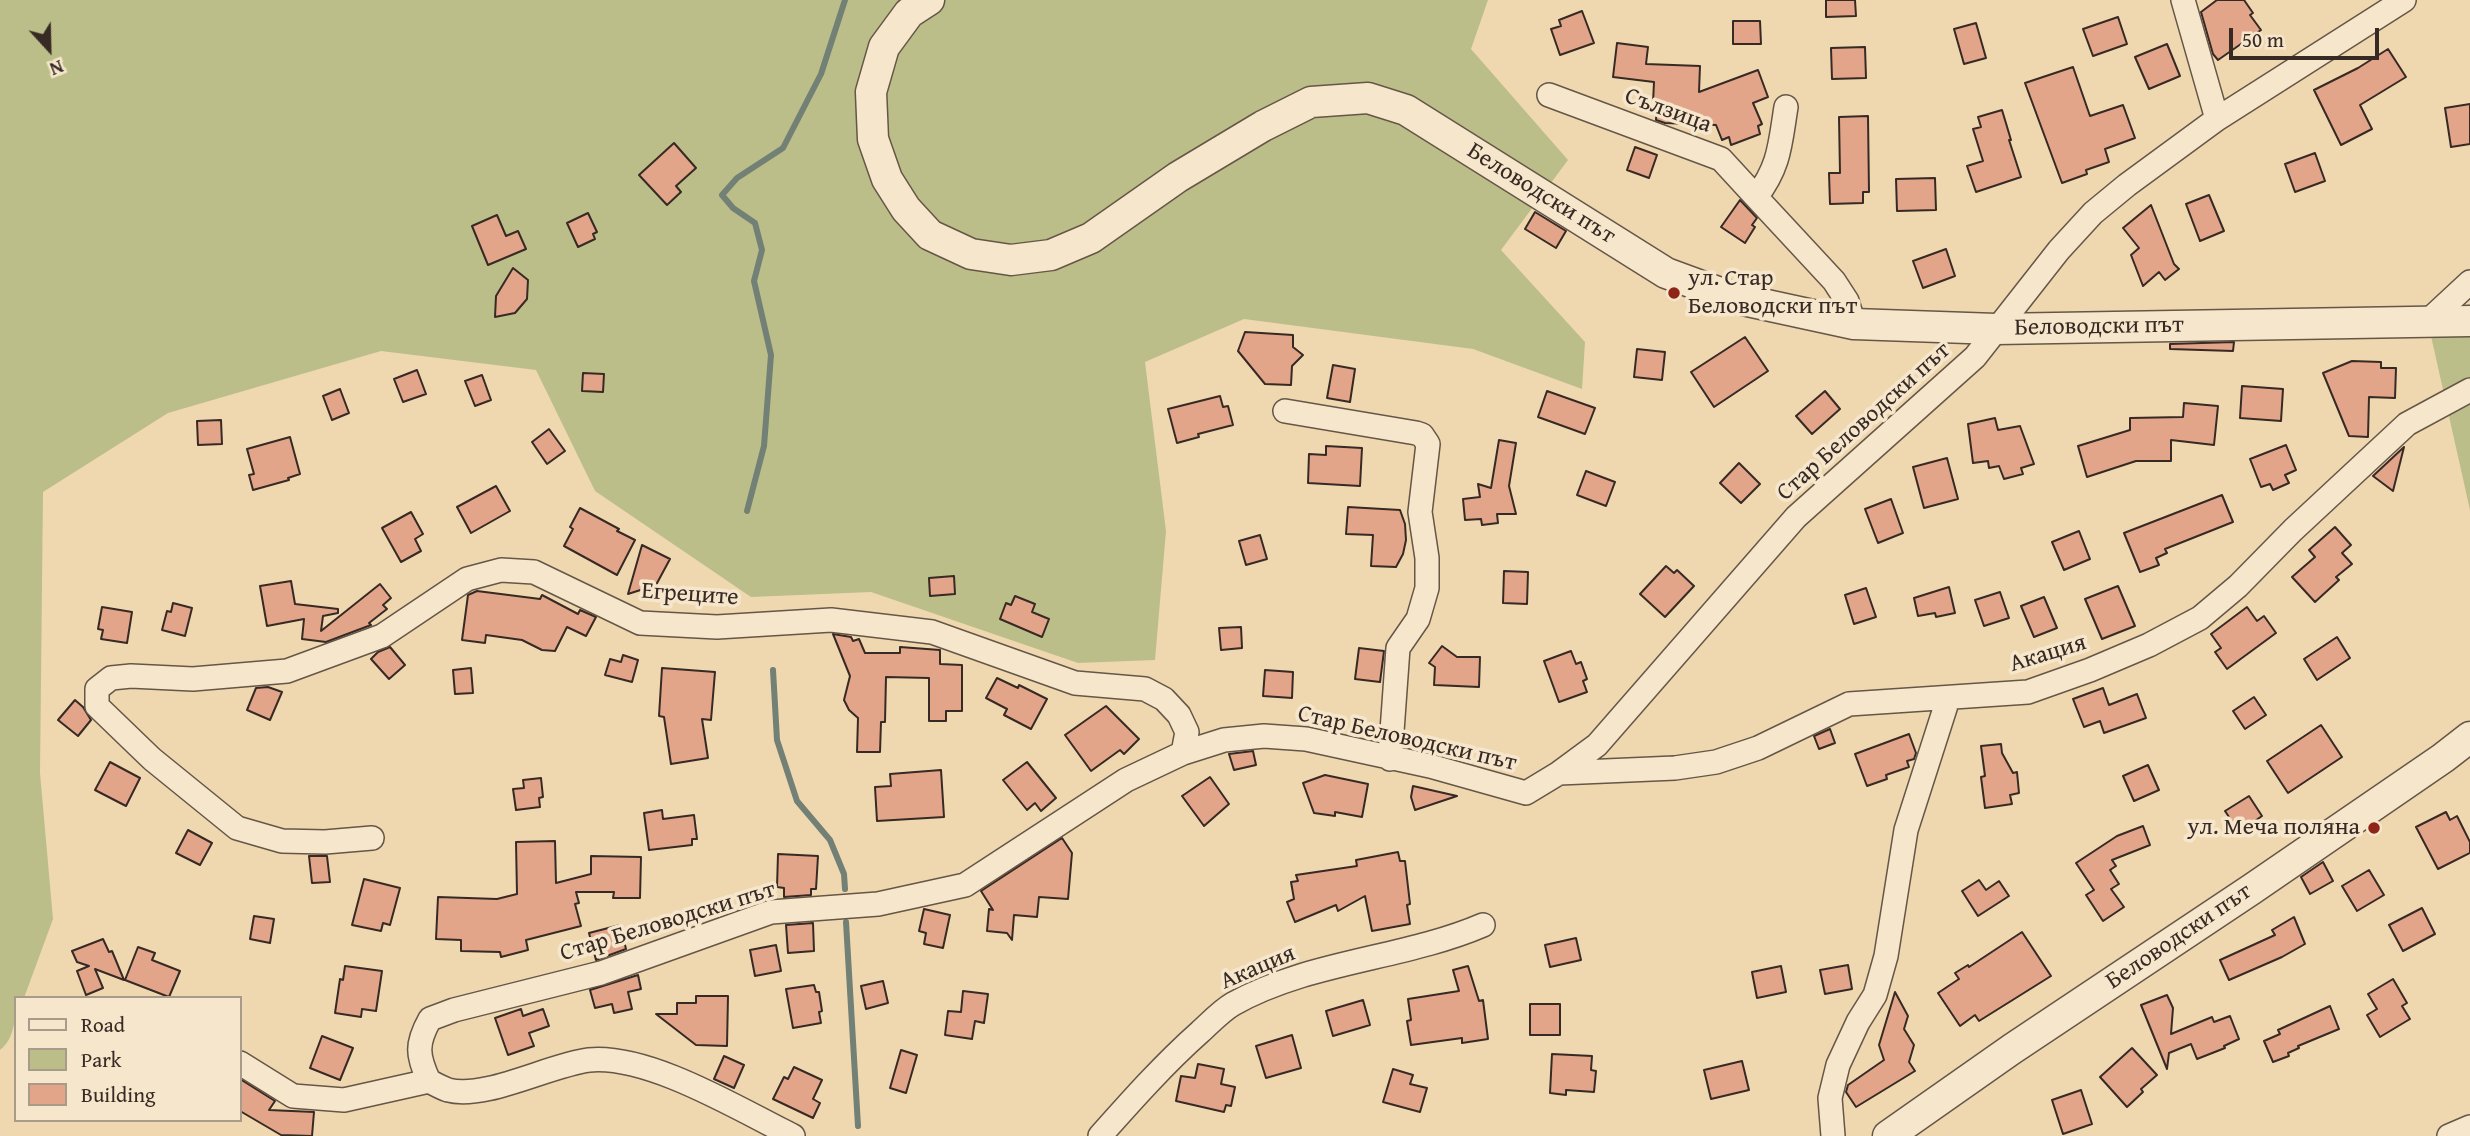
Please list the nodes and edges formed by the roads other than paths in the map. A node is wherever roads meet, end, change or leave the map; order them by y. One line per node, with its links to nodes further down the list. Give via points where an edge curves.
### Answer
1 (929, 0): 11 (street, Беловодски път, via 909,13 884,47 871,92 873,139 887,179 906,209 930,235 971,254 1011,260 1051,255 1091,238 1178,177 1311,102 1368,98 1406,110 1666,273 1734,298)
2 (2183, 0): 6 (street)
3 (2404, 0): 6 (street, Стар Беловодски път)
4 (1549, 95): 7 (street, Сълзица, via 1721,159)
5 (1786, 107): 7 (street, via 1771,178)
6 (2217, 119): 12 (street, Стар Беловодски път, via 2094,213)
7 (1756, 197): 11 (street, Сълзица, via 1834,281)
8 (2470, 282): 9 (street)
9 (2428, 321): 10 (street, Беловодски път); 12 (street, Беловодски път)
10 (2470, 321)
11 (1854, 324): 12 (street, Беловодски път)
12 (1996, 329): 19 (street, Стар Беловодски път, via 1975,357 1796,517 1597,745)
13 (2470, 390): 15 (street, Акация, via 2407,424 2200,618 2149,645 2028,692)
14 (1285, 411): 18 (street, via 1416,433 1428,444 1420,512 1427,588 1418,619 1398,649)
15 (1948, 699): 19 (street, Акация, via 1849,704 1758,748 1716,762); 27 (street, via 1906,830 1886,956 1875,995 1858,1022 1830,1098)
16 (2470, 737): 28 (street, Беловодски път)
17 (1184, 753): 18 (street, Стар Беловодски път, via 1224,740 1264,736 1306,739); 20 (street, Егреците, via 1186,733 1180,715 1145,689 1075,683 932,632 831,620 717,627 640,623 534,572 501,570 467,579 382,636 287,671 193,679 131,676 111,678 97,689 97,706 152,759 237,828 282,841); 23 (street, Стар Беловодски път, via 1126,780 965,885 878,904 771,912 601,973 429,1018 419,1037 419,1061)
18 (1390, 759): 19 (street, Стар Беловодски път, via 1526,793)
19 (1559, 773)
20 (372, 838)
21 (1483, 925): 26 (street, Акация, via 1353,960 1230,1005 1171,1058)
22 (242, 1064): 23 (street, via 293,1096 344,1100)
23 (429, 1081): 25 (street, via 450,1090 481,1090 590,1060 618,1062 645,1067 692,1086)
24 (2470, 1127): 29 (street)
25 (793, 1136)
26 (1100, 1136)
27 (1833, 1136)
28 (1888, 1136)
29 (2449, 1136)

